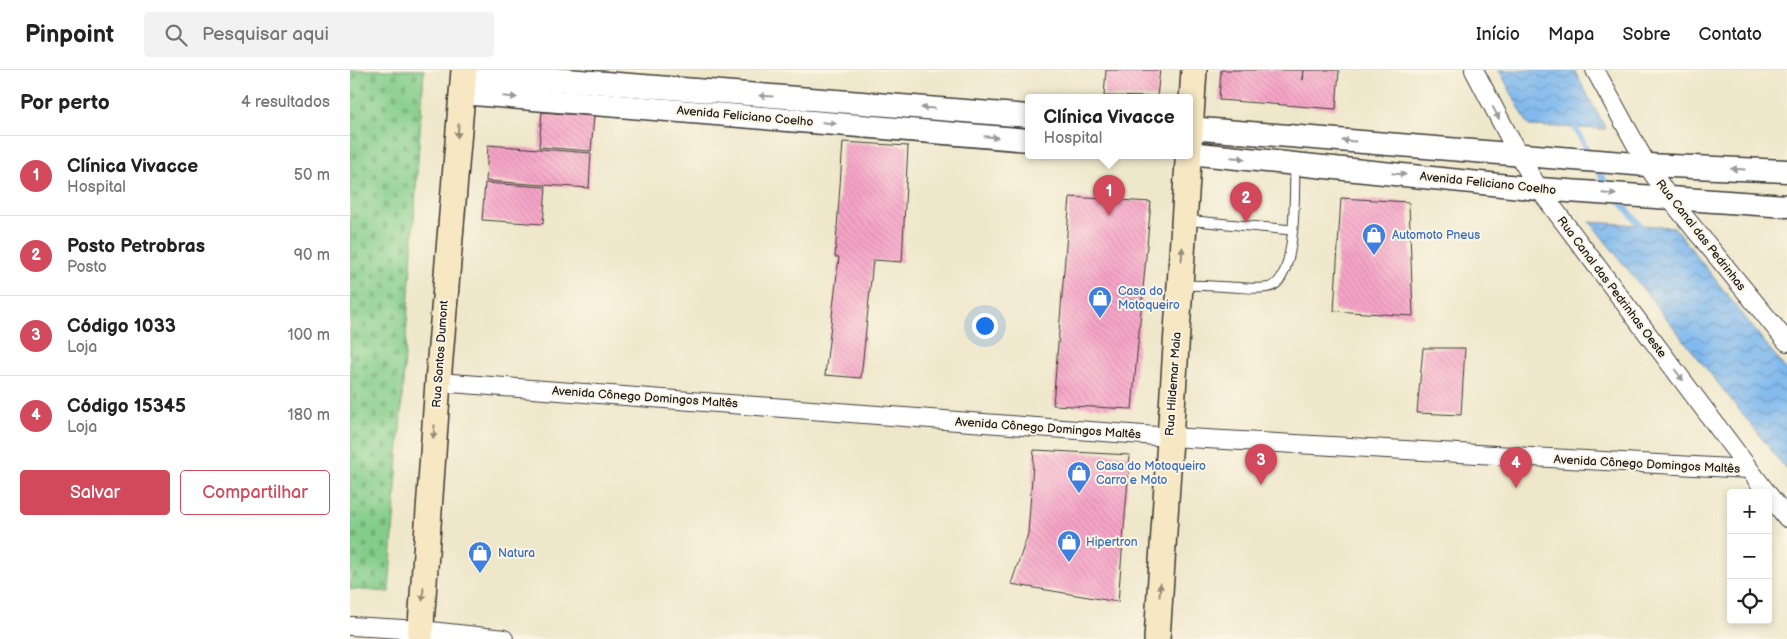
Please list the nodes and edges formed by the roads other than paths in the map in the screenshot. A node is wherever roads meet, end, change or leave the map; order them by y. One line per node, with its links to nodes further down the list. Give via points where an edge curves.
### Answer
1 (1194, 70): 5 (main road, Rua Hildemar Maia)
2 (1474, 70): 10 (street, Rua Canal das Pedrinhas Oeste, one-way to 10)
3 (1595, 70): 13 (street, Rua Canal das Pedrinhas)
4 (463, 78): 6 (street, Avenida Feliciano Coelho, one-way to 4); 8 (street, Avenida Feliciano Coelho, one-way to 8); 22 (main road, Rua Santos Dumont, one-way to 22)
5 (1192, 94)
6 (1025, 116)
7 (1193, 128): 10 (street, one-way to 7)
8 (1025, 140)
9 (1193, 153): 12 (street, Avenida Feliciano Coelho, one-way to 12)
10 (1518, 154): 13 (street); 15 (street, Rua Canal das Pedrinhas Oeste)
11 (1189, 159): 18 (main road, Rua Hildemar Maia)
12 (1295, 163): 15 (street, Avenida Feliciano Coelho, one-way to 15); 19 (lane)
13 (1647, 165): 14 (street, one-way to 13); 16 (street, Rua Canal das Pedrinhas)
14 (1787, 171)
15 (1539, 188): 16 (street, Avenida Feliciano Coelho, one-way to 16); 24 (street, Rua Canal das Pedrinhas Oeste, one-way to 24)
16 (1670, 199): 17 (street, Avenida Feliciano Coelho); 21 (street, Rua Canal das Pedrinhas)
17 (1787, 206)
18 (1184, 220): 19 (lane); 20 (main road, Rua Hildemar Maia, one-way to 18)
19 (1292, 230): 20 (lane, via 1291,253 1278,282 1271,286)
20 (1180, 285): 23 (main road, Rua Hildemar Maia)
21 (1787, 342)
22 (438, 382): 23 (street, Avenida Cônego Domingos Maltês); 29 (main road, Rua Santos Dumont, one-way to 29)
23 (1170, 437): 24 (street, Avenida Cônego Domingos Maltês); 31 (main road, Rua Hildemar Maia, one-way to 23)
24 (1749, 469): 25 (street, Rua Canal das Pedrinhas Oeste)
25 (1765, 489)
26 (1772, 498): 27 (street, Rua Canal das Pedrinhas Oeste)
27 (1787, 518)
28 (350, 626): 29 (street)
29 (420, 635): 30 (street)
30 (504, 639)
31 (1157, 639)

